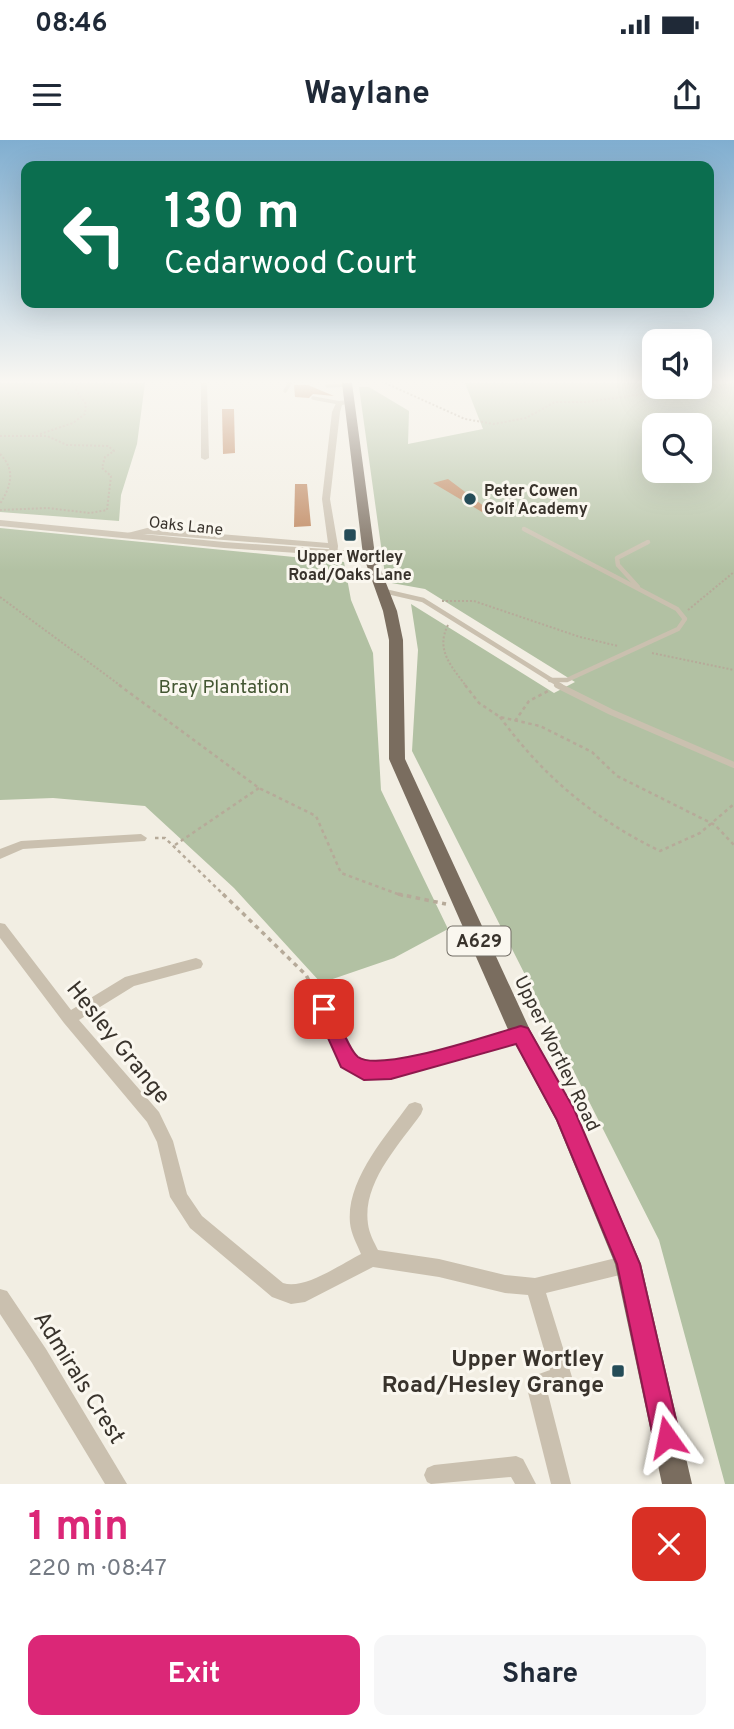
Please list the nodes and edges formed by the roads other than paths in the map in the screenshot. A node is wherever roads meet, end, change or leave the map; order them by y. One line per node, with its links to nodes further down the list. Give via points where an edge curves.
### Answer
1 (205, 446): 4 (street)
2 (334, 446): 8 (street, via 326,502)
3 (351, 446): 9 (main road, Upper Wortley Road / A629)
4 (205, 458)
5 (0, 523): 8 (street, Oaks Lane)
6 (524, 529): 11 (lane)
7 (648, 542): 11 (lane, via 617,558)
8 (334, 550): 9 (street, Oaks Lane)
9 (369, 555): 10 (main road, Upper Wortley Road / A629)
10 (381, 590): 12 (lane, via 423,600); 20 (main road, Upper Wortley Road / A629, via 397,640 397,759)
11 (642, 591): 12 (lane, via 683,614 678,629 567,680)
12 (548, 680): 13 (lane)
13 (734, 765)
14 (141, 838): 15 (street, via 21,845)
15 (0, 854)
16 (0, 929): 19 (street, Hesley Grange)
17 (196, 964): 19 (street, via 130,981)
18 (324, 1009): 20 (street, via 348,1061 364,1071 391,1070)
19 (69, 1019): 22 (street, Hesley Grange, via 153,1117 165,1140 179,1198 195,1222 278,1291 305,1293)
20 (521, 1034): 23 (main road, Upper Wortley Road / A629, via 566,1116)
21 (415, 1110): 22 (street, via 378,1160 364,1188 359,1222)
22 (372, 1258): 24 (street)
23 (628, 1264): 24 (street); 30 (main road, Upper Wortley Road / A629)
24 (535, 1286): 29 (street, via 562,1377 546,1381 538,1392)
25 (0, 1298): 27 (street, Admirals Crest)
26 (434, 1475): 28 (street, via 516,1466)
27 (117, 1484)
28 (526, 1484)
29 (561, 1484)
30 (677, 1484)

